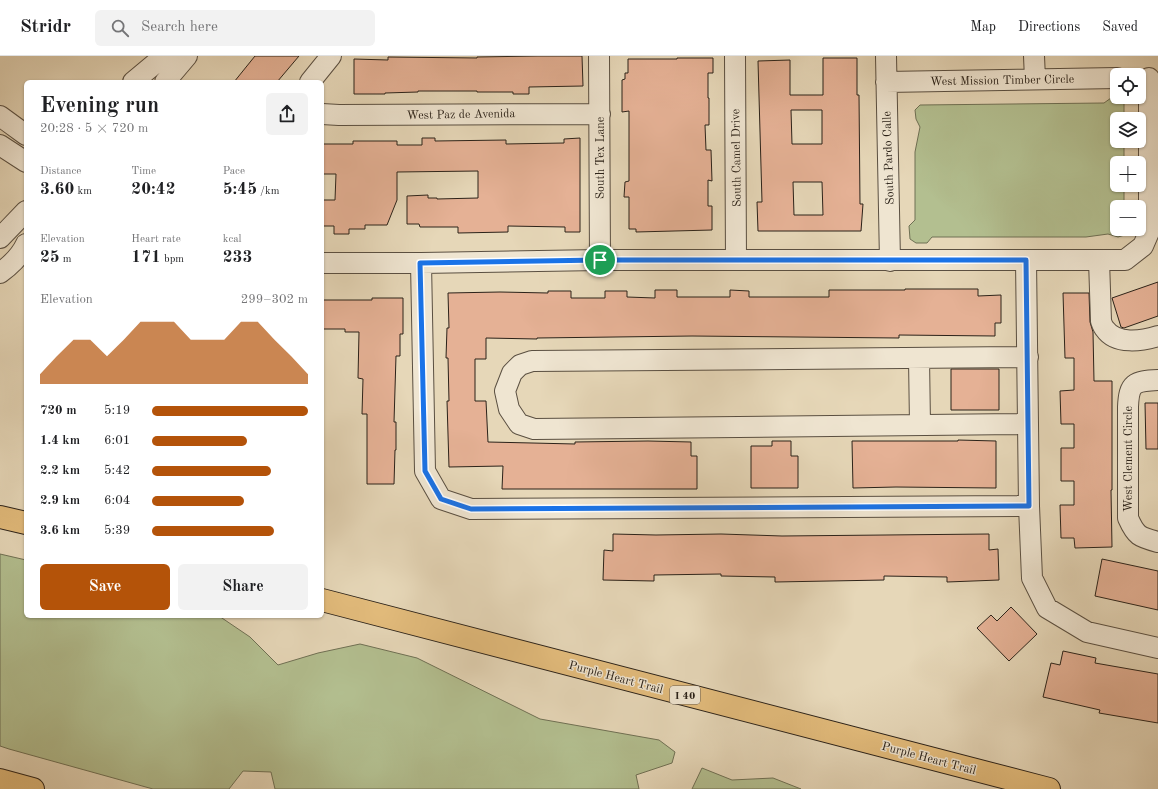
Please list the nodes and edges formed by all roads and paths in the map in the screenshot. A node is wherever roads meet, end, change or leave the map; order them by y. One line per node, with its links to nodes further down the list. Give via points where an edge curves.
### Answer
1 (164, 56): 11 (street)
2 (186, 56): 12 (street)
3 (331, 56): 13 (street)
4 (599, 56): 16 (street, South Tex Lane)
5 (735, 56): 25 (street, South Camel Drive)
6 (886, 56): 14 (street, South Pardo Calle)
7 (1034, 56): 10 (street)
8 (1110, 78): 10 (street, West Mission Timber Circle)
9 (1149, 78): 27 (street, via 1149,232 1143,246 1125,260)
10 (1035, 79): 14 (street, West Mission Timber Circle)
11 (135, 80)
12 (167, 80)
13 (312, 80)
14 (886, 82): 28 (street, South Pardo Calle)
15 (324, 114): 16 (street, West Paz de Avenida)
16 (600, 114): 24 (street, South Tex Lane)
17 (0, 116): 18 (street)
18 (24, 134)
19 (0, 145): 20 (street)
20 (24, 161)
21 (24, 213): 22 (street)
22 (0, 238)
23 (24, 247): 31 (street, via 11,265)
24 (600, 260): 25 (street); 30 (street)
25 (736, 260): 28 (street)
26 (1026, 260): 27 (street); 28 (street); 33 (street)
27 (1099, 260): 32 (street, via 1101,321 1105,330 1121,340 1132,341)
28 (890, 261)
29 (324, 263): 30 (street)
30 (420, 263): 38 (street, via 425,471 441,499 471,509)
31 (0, 273)
32 (1158, 336)
33 (1028, 357): 34 (street); 36 (street)
34 (919, 358): 37 (street); 37 (street, via 532,361 520,365 512,373 505,391 509,409 519,424 534,429)
35 (1158, 380): 41 (street, West Clement Circle, via 1140,382 1132,386 1128,394 1128,518 1134,532)
36 (1028, 424): 37 (street); 38 (street)
37 (920, 425)
38 (1029, 506): 43 (street, via 1032,578 1047,608 1087,632)
39 (0, 517): 40 (highway)
40 (24, 523)
41 (1158, 542)
42 (324, 601): 46 (highway, Purple Heart Trail / I 40)
43 (1158, 648)
44 (0, 780): 45 (highway)
45 (33, 789)
46 (1048, 789)

